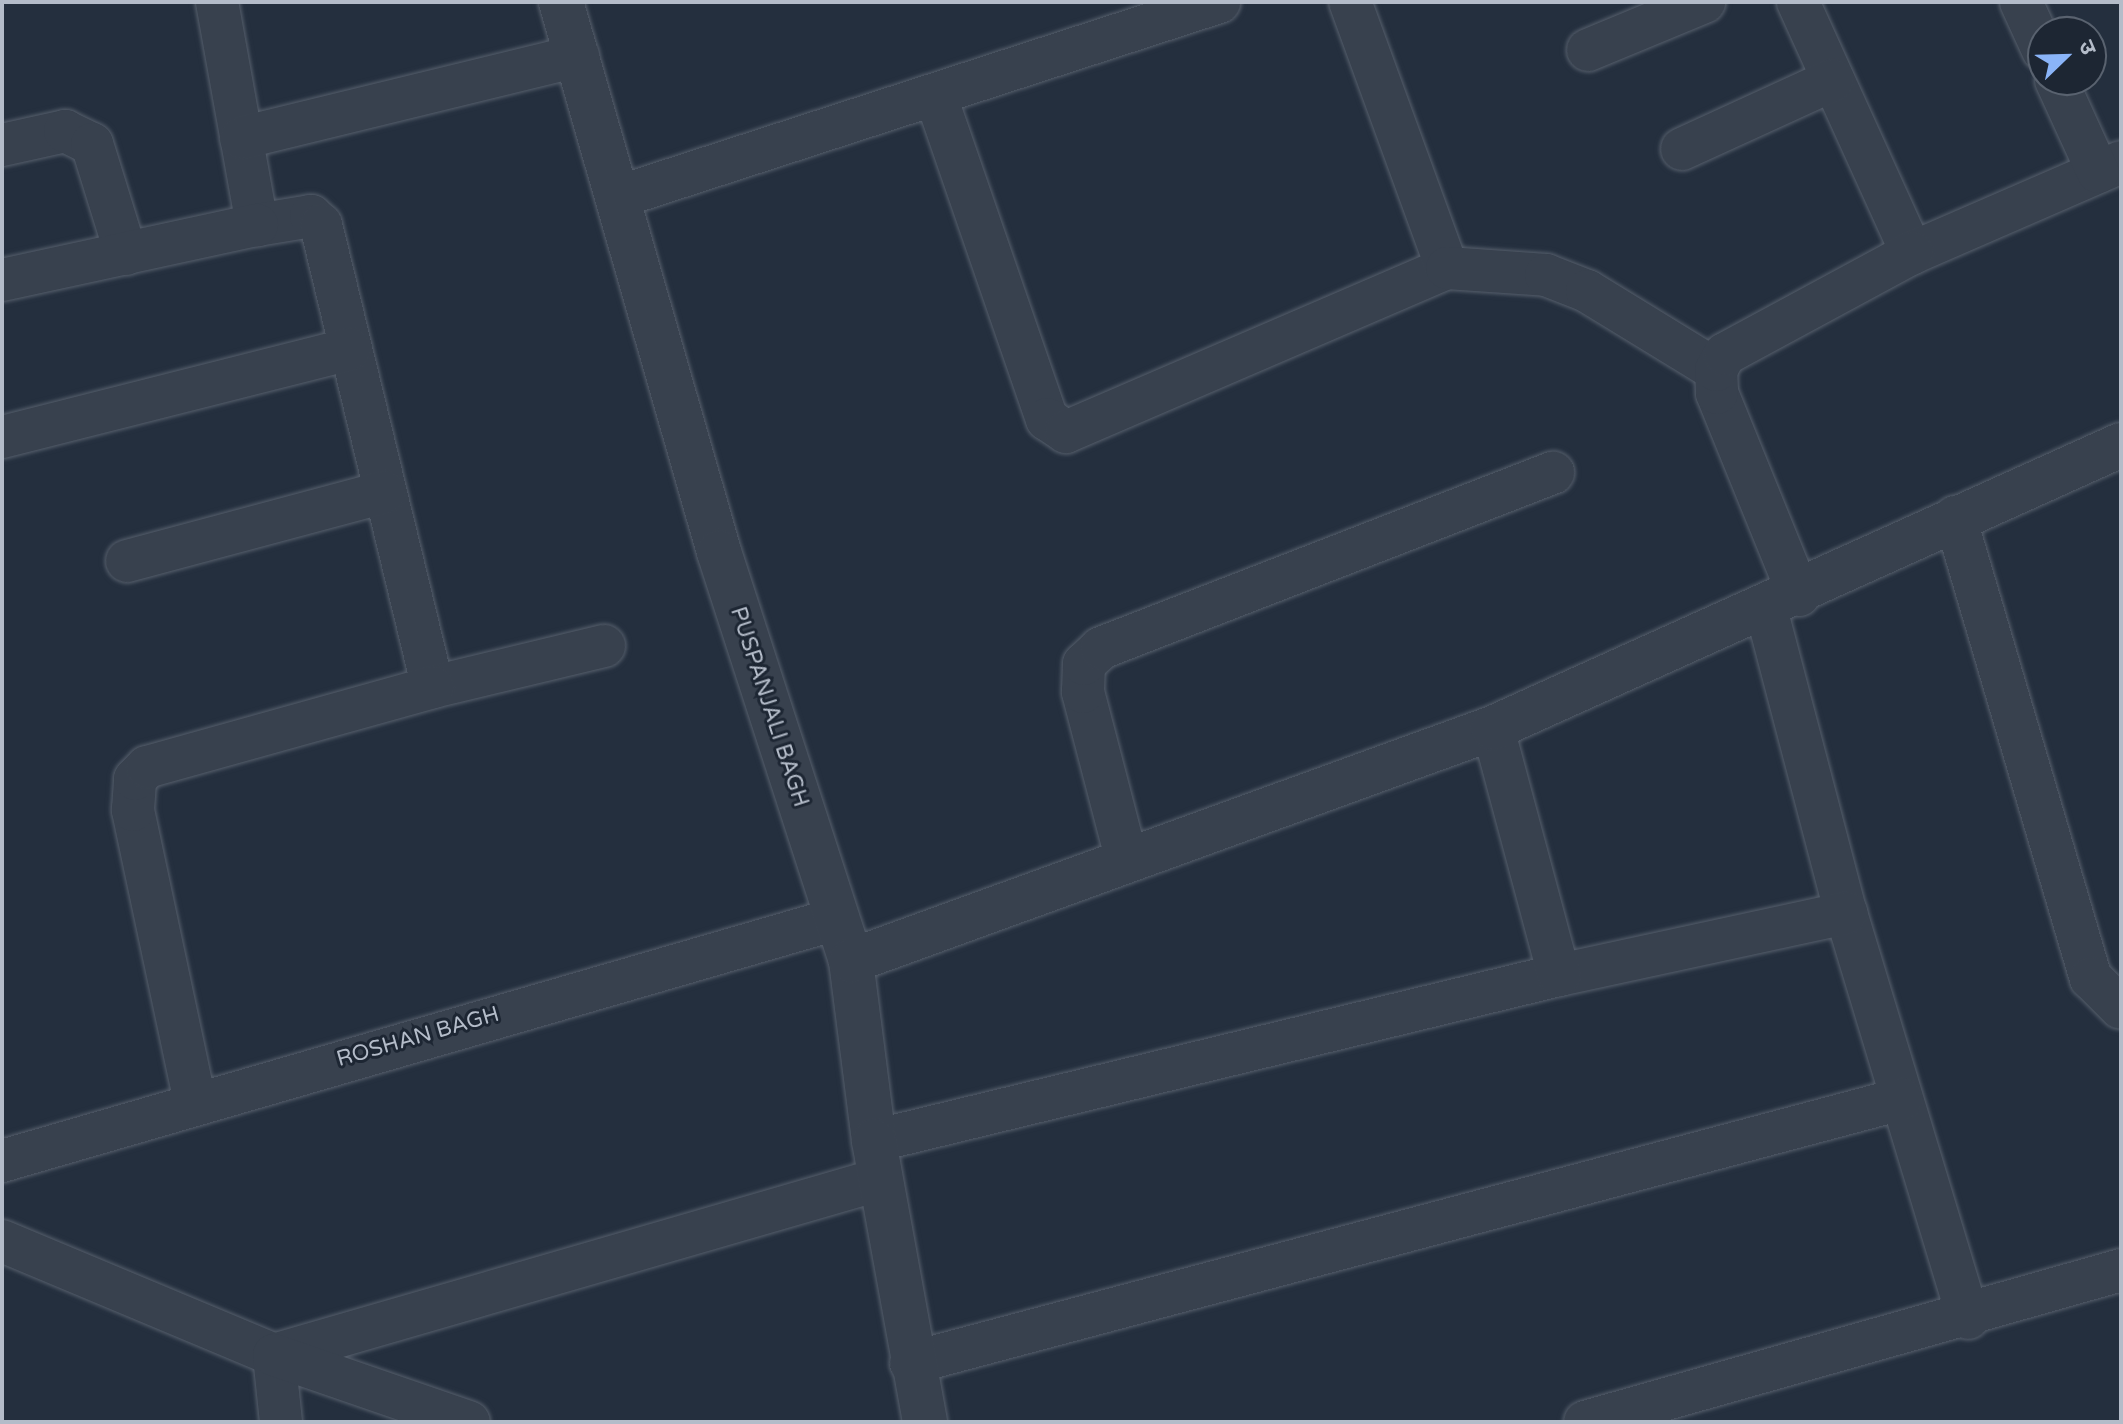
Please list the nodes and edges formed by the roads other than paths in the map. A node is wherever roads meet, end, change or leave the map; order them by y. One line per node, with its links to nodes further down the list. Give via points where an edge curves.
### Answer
1 (217, 2): 12 (street)
2 (561, 2): 8 (street, PUSPANJALI BAGH)
3 (1219, 2): 11 (street)
4 (1350, 2): 20 (street)
5 (1704, 2): 7 (street)
6 (1798, 2): 9 (street)
7 (1588, 50)
8 (578, 56): 12 (street); 16 (street, PUSPANJALI BAGH)
9 (1833, 80): 14 (street); 18 (street)
10 (2066, 96): 15 (street)
11 (936, 97): 16 (street); 20 (street, via 1055,429 1066,432)
12 (241, 138): 17 (street)
13 (2, 145): 19 (street, via 81,135 92,144)
14 (1682, 149)
15 (2109, 167): 18 (street)
16 (621, 196): 36 (street, PUSPANJALI BAGH, via 719,552)
17 (257, 225): 19 (street); 22 (street, via 317,219)
18 (1912, 253): 23 (street, via 1725,354)
19 (126, 254): 21 (street)
20 (1447, 268): 23 (street, via 1546,275 1587,291)
21 (2, 280)
22 (350, 349): 24 (street); 27 (street)
23 (1716, 370): 30 (street, via 1717,393)
24 (2, 437)
25 (2121, 445): 28 (street)
26 (1553, 473): 34 (street, via 1101,648 1084,664 1083,692)
27 (385, 492): 29 (street); 32 (street)
28 (1955, 517): 30 (street); 39 (street, via 2091,978)
29 (127, 561)
30 (1782, 602): 33 (street); 35 (street)
31 (604, 646): 32 (street)
32 (433, 687): 41 (street, via 147,767 135,779 133,810)
33 (1493, 728): 34 (street); 38 (street)
34 (1127, 861): 37 (street)
35 (1846, 913): 38 (street); 40 (street)
36 (836, 919): 37 (street, PUSPANJALI BAGH); 41 (street, ROSHAN BAGH)
37 (851, 961): 42 (street, PUSPANJALI BAGH)
38 (1559, 975): 42 (street)
39 (2121, 1008)
40 (1901, 1099): 46 (street); 48 (street)
41 (195, 1102): 43 (street, ROSHAN BAGH)
42 (877, 1160): 47 (street); 48 (street, PUSPANJALI BAGH)
43 (2, 1161)
44 (2, 1241): 47 (street)
45 (2121, 1270): 46 (street)
46 (1968, 1318): 52 (street)
47 (274, 1355): 49 (street); 50 (street)
48 (911, 1363): 51 (street, PUSPANJALI BAGH)
49 (281, 1422)
50 (469, 1422)
51 (925, 1422)
52 (1585, 1422)

